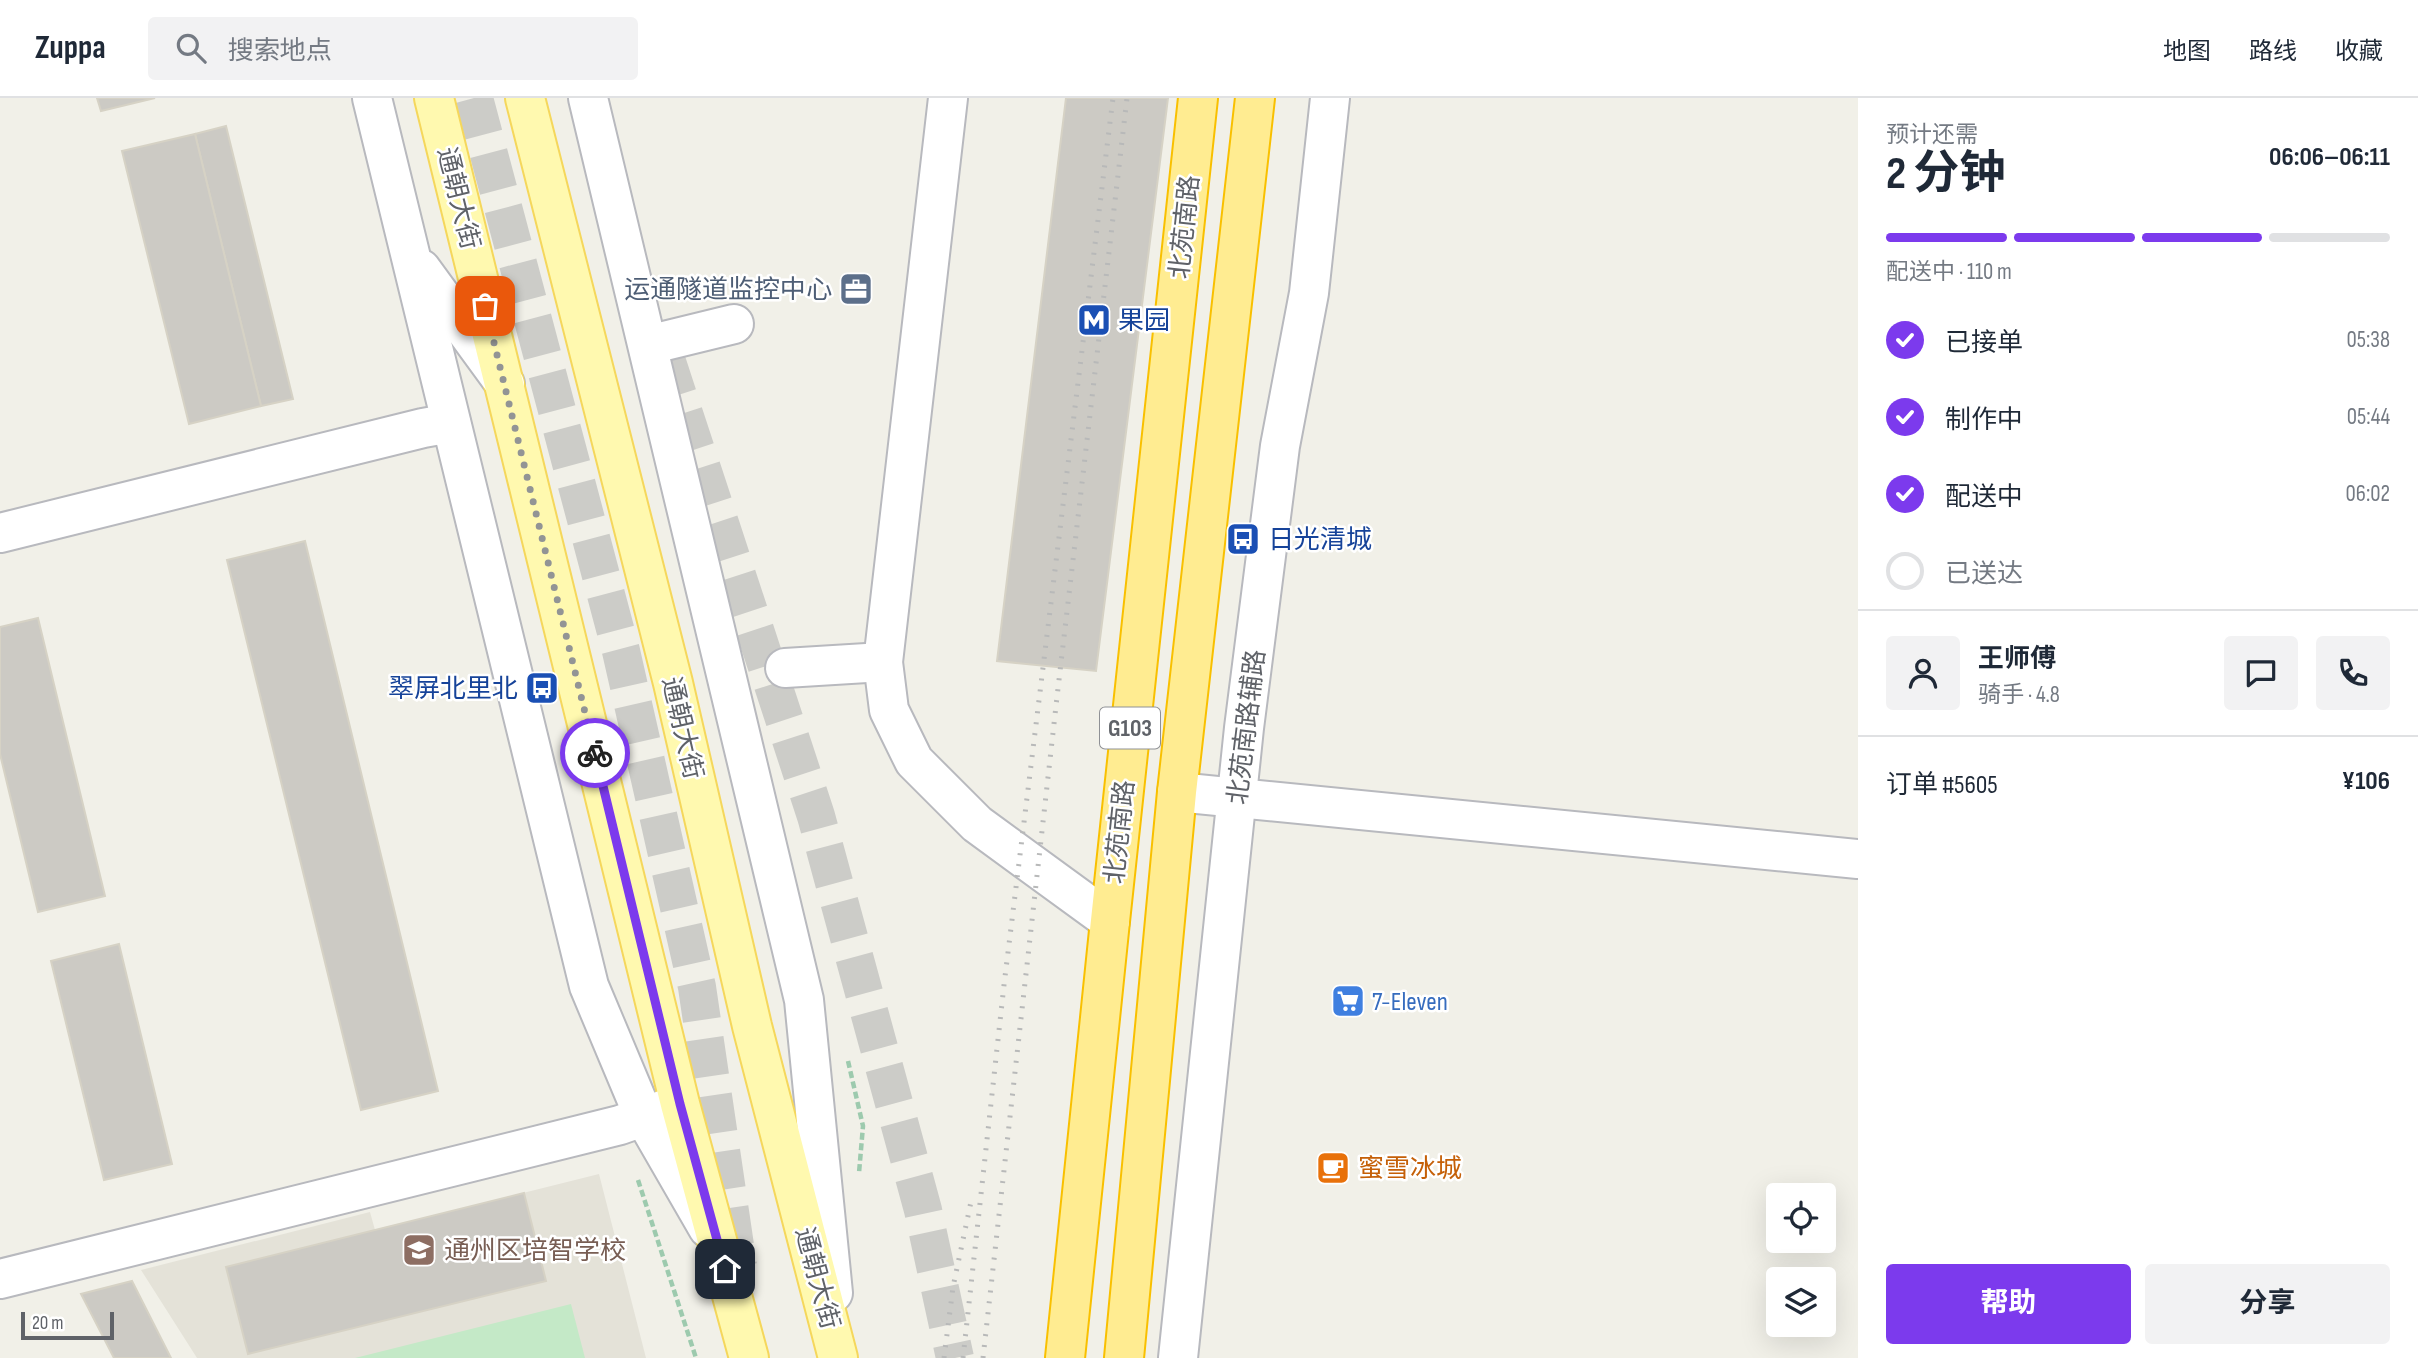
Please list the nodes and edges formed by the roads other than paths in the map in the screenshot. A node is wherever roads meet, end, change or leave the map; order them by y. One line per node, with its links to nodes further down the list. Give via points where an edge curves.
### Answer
1 (372, 98): 11 (street)
2 (434, 98): 14 (main road, 通朝大街)
3 (525, 98): 28 (main road, 通朝大街, via 673,683 752,1026)
4 (565, 98): 10 (street)
5 (588, 98): 10 (street)
6 (948, 98): 17 (street)
7 (1198, 98): 22 (highway, 北苑南路 / G103)
8 (1255, 98): 19 (highway, 北苑南路 / G103)
9 (1330, 98): 20 (street, 北苑南路辅路, via 1309,293 1280,446)
10 (602, 155): 13 (street)
11 (410, 253): 14 (street); 15 (street)
12 (734, 324): 13 (street)
13 (648, 345): 28 (street, via 804,1000)
14 (505, 384): 23 (main road, 通朝大街)
15 (451, 423): 16 (street); 24 (street, via 589,986)
16 (0, 533)
17 (883, 662): 18 (street); 22 (street, via 889,710 914,761 977,824)
18 (785, 668)
19 (1177, 792): 20 (street); 30 (highway, 北苑南路 / G103)
20 (1237, 798): 21 (street); 31 (street, 北苑南路辅路)
21 (1858, 859)
22 (1110, 921): 29 (highway, 北苑南路 / G103)
23 (680, 1104): 24 (street); 25 (main road, 通朝大街)
24 (643, 1117): 25 (street); 26 (street)
25 (719, 1247): 27 (main road, 通朝大街)
26 (0, 1279)
27 (749, 1358)
28 (839, 1358)
29 (1065, 1358)
30 (1124, 1358)
31 (1178, 1358)

